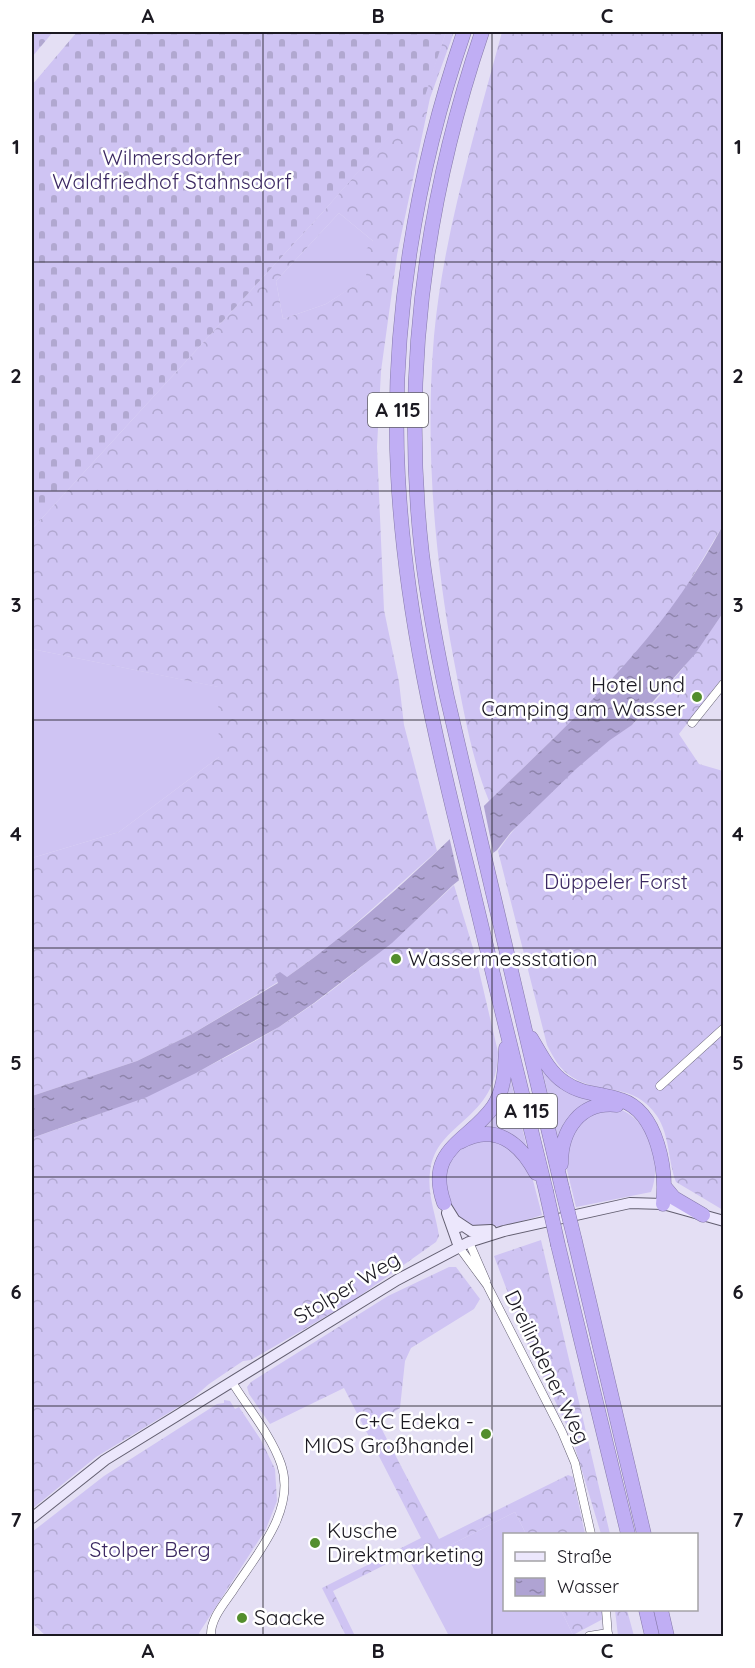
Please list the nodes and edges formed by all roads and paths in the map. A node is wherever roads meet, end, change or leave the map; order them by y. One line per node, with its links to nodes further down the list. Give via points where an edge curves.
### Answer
1 (464, 32): 7 (highway, A 115, via 438,119 414,226 399,357 398,476 409,588 422,666)
2 (482, 32): 5 (highway, A 115, via 448,140 421,298 415,387 416,477 422,555 437,650)
3 (723, 683): 4 (street)
4 (692, 723)
5 (524, 1026): 9 (highway, via 562,1081 583,1092 623,1100); 12 (highway, A 115)
6 (723, 1028): 8 (street)
7 (507, 1030): 10 (highway, via 504,1079 494,1106); 14 (highway, A 115)
8 (660, 1086)
9 (637, 1109): 11 (highway, via 653,1133); 12 (highway, via 610,1104 587,1109 578,1116 564,1140)
10 (451, 1147): 14 (highway, via 483,1135 506,1139 526,1155); 15 (highway, via 439,1179)
11 (657, 1151): 13 (highway); 16 (highway)
12 (561, 1184): 26 (highway, A 115, bridge)
13 (664, 1186): 16 (highway); 17 (highway, via 674,1198)
14 (546, 1191): 25 (highway, A 115, bridge)
15 (444, 1203): 18 (street); 21 (street)
16 (659, 1204): 17 (street, Stolper Weg); 20 (street, Stolper Weg, via 630,1203)
17 (703, 1215): 19 (street, Stolper Weg)
18 (456, 1221): 20 (street, via 471,1231); 21 (street)
19 (723, 1221)
20 (504, 1231): 21 (street, Stolper Weg)
21 (464, 1244): 22 (street, Stolper Weg, via 397,1280); 24 (street, Dreilindener Weg, via 477,1256 487,1285 562,1432 574,1463)
22 (232, 1382): 23 (street, Stolper Weg, via 105,1460); 31 (street, via 279,1460 284,1477 283,1497 273,1527 215,1618)
23 (32, 1518)
24 (591, 1533)
25 (628, 1533)
26 (644, 1533)
27 (606, 1611): 30 (street)
28 (646, 1611): 33 (highway)
29 (661, 1611): 34 (highway)
30 (608, 1635): 32 (street)
31 (211, 1636)
32 (589, 1636)
33 (652, 1636)
34 (667, 1636)

